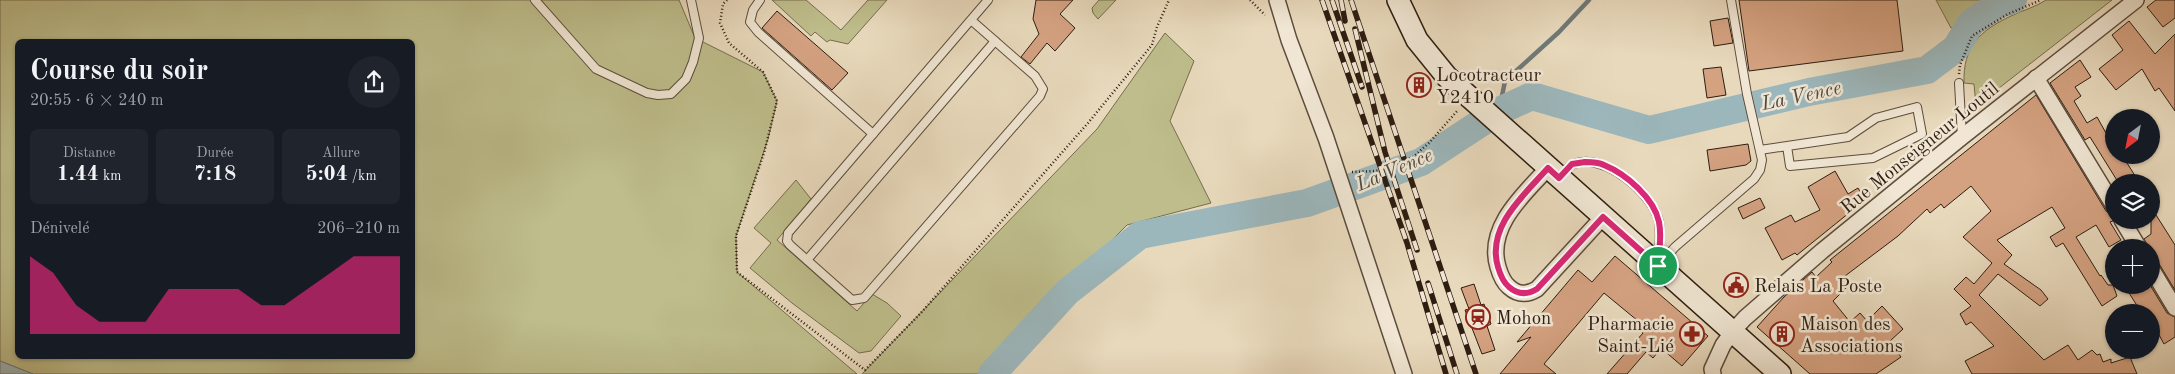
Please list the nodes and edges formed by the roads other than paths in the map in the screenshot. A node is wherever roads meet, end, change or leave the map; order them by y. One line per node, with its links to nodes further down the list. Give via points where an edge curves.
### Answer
1 (535, 0): 2 (lane, via 596,69 658,95 671,94 686,79 693,62 699,38)
2 (692, 0)
3 (760, 0): 13 (lane, via 750,22 758,32)
4 (988, 0): 9 (lane)
5 (1277, 0): 25 (street, via 1289,40 1341,171 1350,211)
6 (1398, 0): 17 (main road, via 1429,58)
7 (1731, 0): 16 (lane)
8 (2136, 0): 11 (street, Rue Monseigneur Loutil)
9 (971, 20): 10 (lane); 13 (lane)
10 (995, 41): 20 (lane); 20 (lane, via 1034,76 1043,89 1040,96 864,298 852,300)
11 (2036, 78): 14 (street, Rue Monseigneur Loutil); 18 (street)
12 (1959, 83): 14 (lane)
13 (873, 134): 20 (lane, via 788,233 790,245)
14 (1962, 137): 24 (street, Rue Monseigneur Loutil, via 1822,251)
15 (1787, 146): 15 (lane, via 1848,138 1876,118 1917,107 1922,134 1874,158 1790,166); 16 (lane)
16 (1760, 150): 21 (lane, via 1760,170 1754,179)
17 (1554, 173): 19 (main road); 19 (street, via 1506,218 1498,233 1497,263 1504,282 1510,288 1524,294 1537,289); 21 (lane, via 1572,164 1603,164 1631,183 1645,196 1659,222)
18 (2105, 191)
19 (1603, 217): 21 (main road)
20 (807, 260)
21 (1658, 266): 24 (main road)
22 (2160, 283): 23 (street)
23 (2175, 308)
24 (1733, 331): 26 (street, Rue Monseigneur Loutil, via 1723,345 1712,369); 27 (main road)
25 (1404, 374)
26 (1713, 374)
27 (1780, 374)

